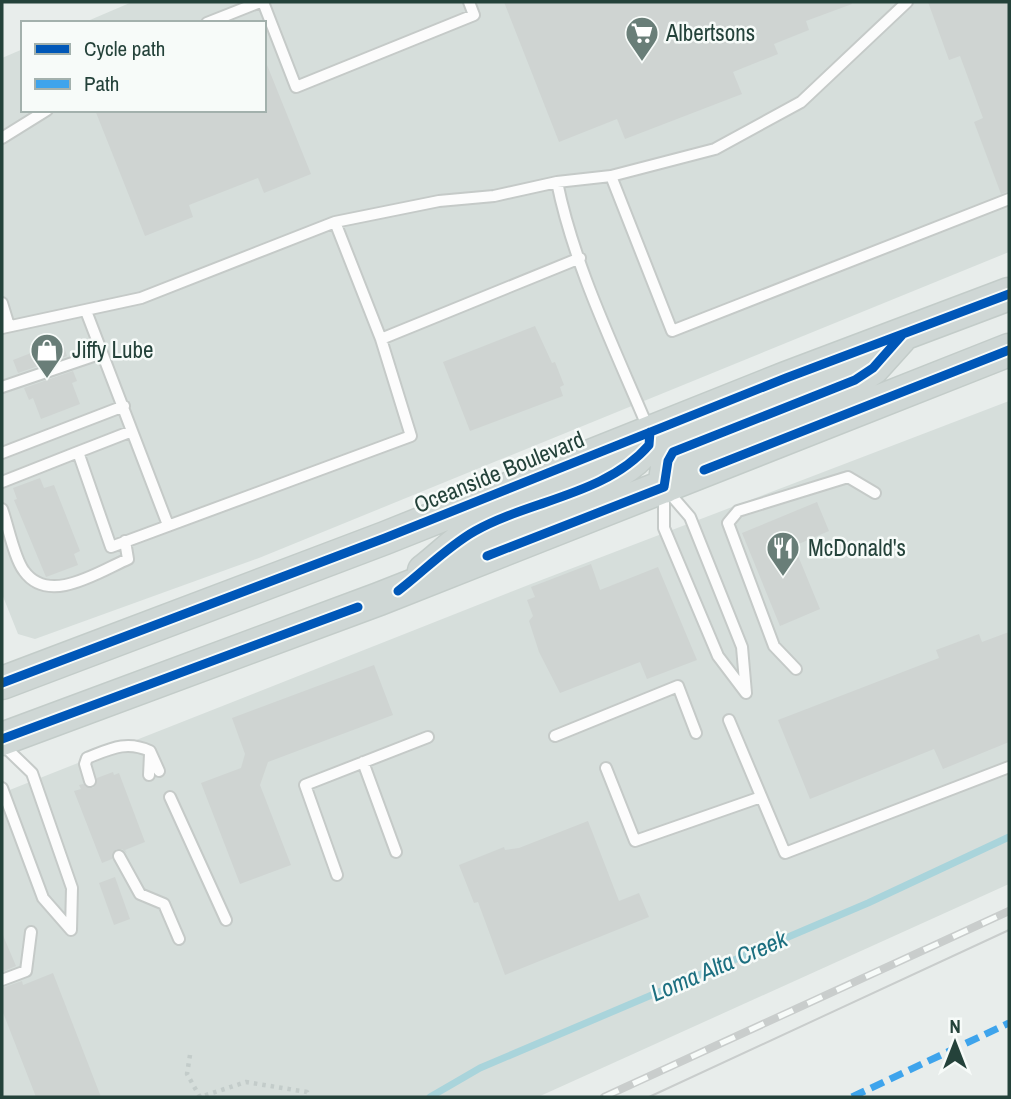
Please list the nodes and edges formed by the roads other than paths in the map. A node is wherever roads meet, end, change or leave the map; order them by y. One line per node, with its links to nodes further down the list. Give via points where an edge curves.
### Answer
1 (261, 2): 2 (lane, via 296,87 474,15); 4 (lane)
2 (469, 2)
3 (907, 2): 7 (lane, via 802,102 715,149)
4 (212, 21)
5 (44, 112): 6 (lane)
6 (2, 138)
7 (611, 176): 8 (lane); 9 (lane, via 672,331)
8 (557, 182): 10 (lane); 11 (lane)
9 (1009, 199)
10 (335, 222): 14 (lane, via 141,298); 17 (lane)
11 (580, 258): 17 (lane); 23 (lane)
12 (1009, 294): 16 (main road, Oceanside Boulevard)
13 (2, 303): 15 (lane)
14 (86, 311): 15 (lane); 19 (lane)
15 (5, 327)
16 (903, 334): 23 (main road, Oceanside Boulevard); 27 (main road, via 873,368 855,380 673,452)
17 (381, 339): 30 (lane, via 411,436)
18 (1009, 350): 27 (main road)
19 (102, 353): 20 (lane); 21 (lane)
20 (2, 387)
21 (124, 406): 22 (lane); 24 (lane)
22 (132, 431): 25 (lane); 30 (lane)
23 (650, 432): 32 (main road, via 649,445 629,463 604,478 475,531); 34 (main road, Oceanside Boulevard)
24 (2, 453)
25 (78, 453): 26 (lane); 31 (lane, via 111,547)
26 (2, 482)
27 (664, 487): 27 (lane, via 664,528 718,656 746,693 742,647 690,517); 32 (main road)
28 (875, 493): 33 (lane, via 848,477 738,511 728,523 774,646)
29 (2, 509): 31 (lane, via 24,571 44,586 65,586 128,559)
30 (168, 525): 31 (lane)
31 (125, 541)
32 (398, 591): 39 (main road)
33 (796, 668)
34 (2, 683)
35 (729, 720): 47 (lane)
36 (696, 733): 37 (lane, via 678,686)
37 (555, 736)
38 (428, 737): 40 (lane)
39 (2, 742): 45 (lane, via 32,773 72,888 71,930 43,898)
40 (363, 762): 48 (lane); 50 (lane, via 305,785)
41 (1009, 767): 47 (lane, via 785,853)
42 (606, 768): 47 (lane, via 635,841)
43 (158, 771): 44 (lane, via 150,751 135,744 119,745 88,758 85,764)
44 (90, 781)
45 (2, 788)
46 (170, 796): 51 (lane)
47 (761, 797)
48 (396, 852)
49 (119, 856): 53 (lane, via 140,894 164,904)
50 (337, 875)
51 (226, 920)
52 (31, 932): 54 (lane, via 26,971)
53 (179, 939)
54 (2, 980)

